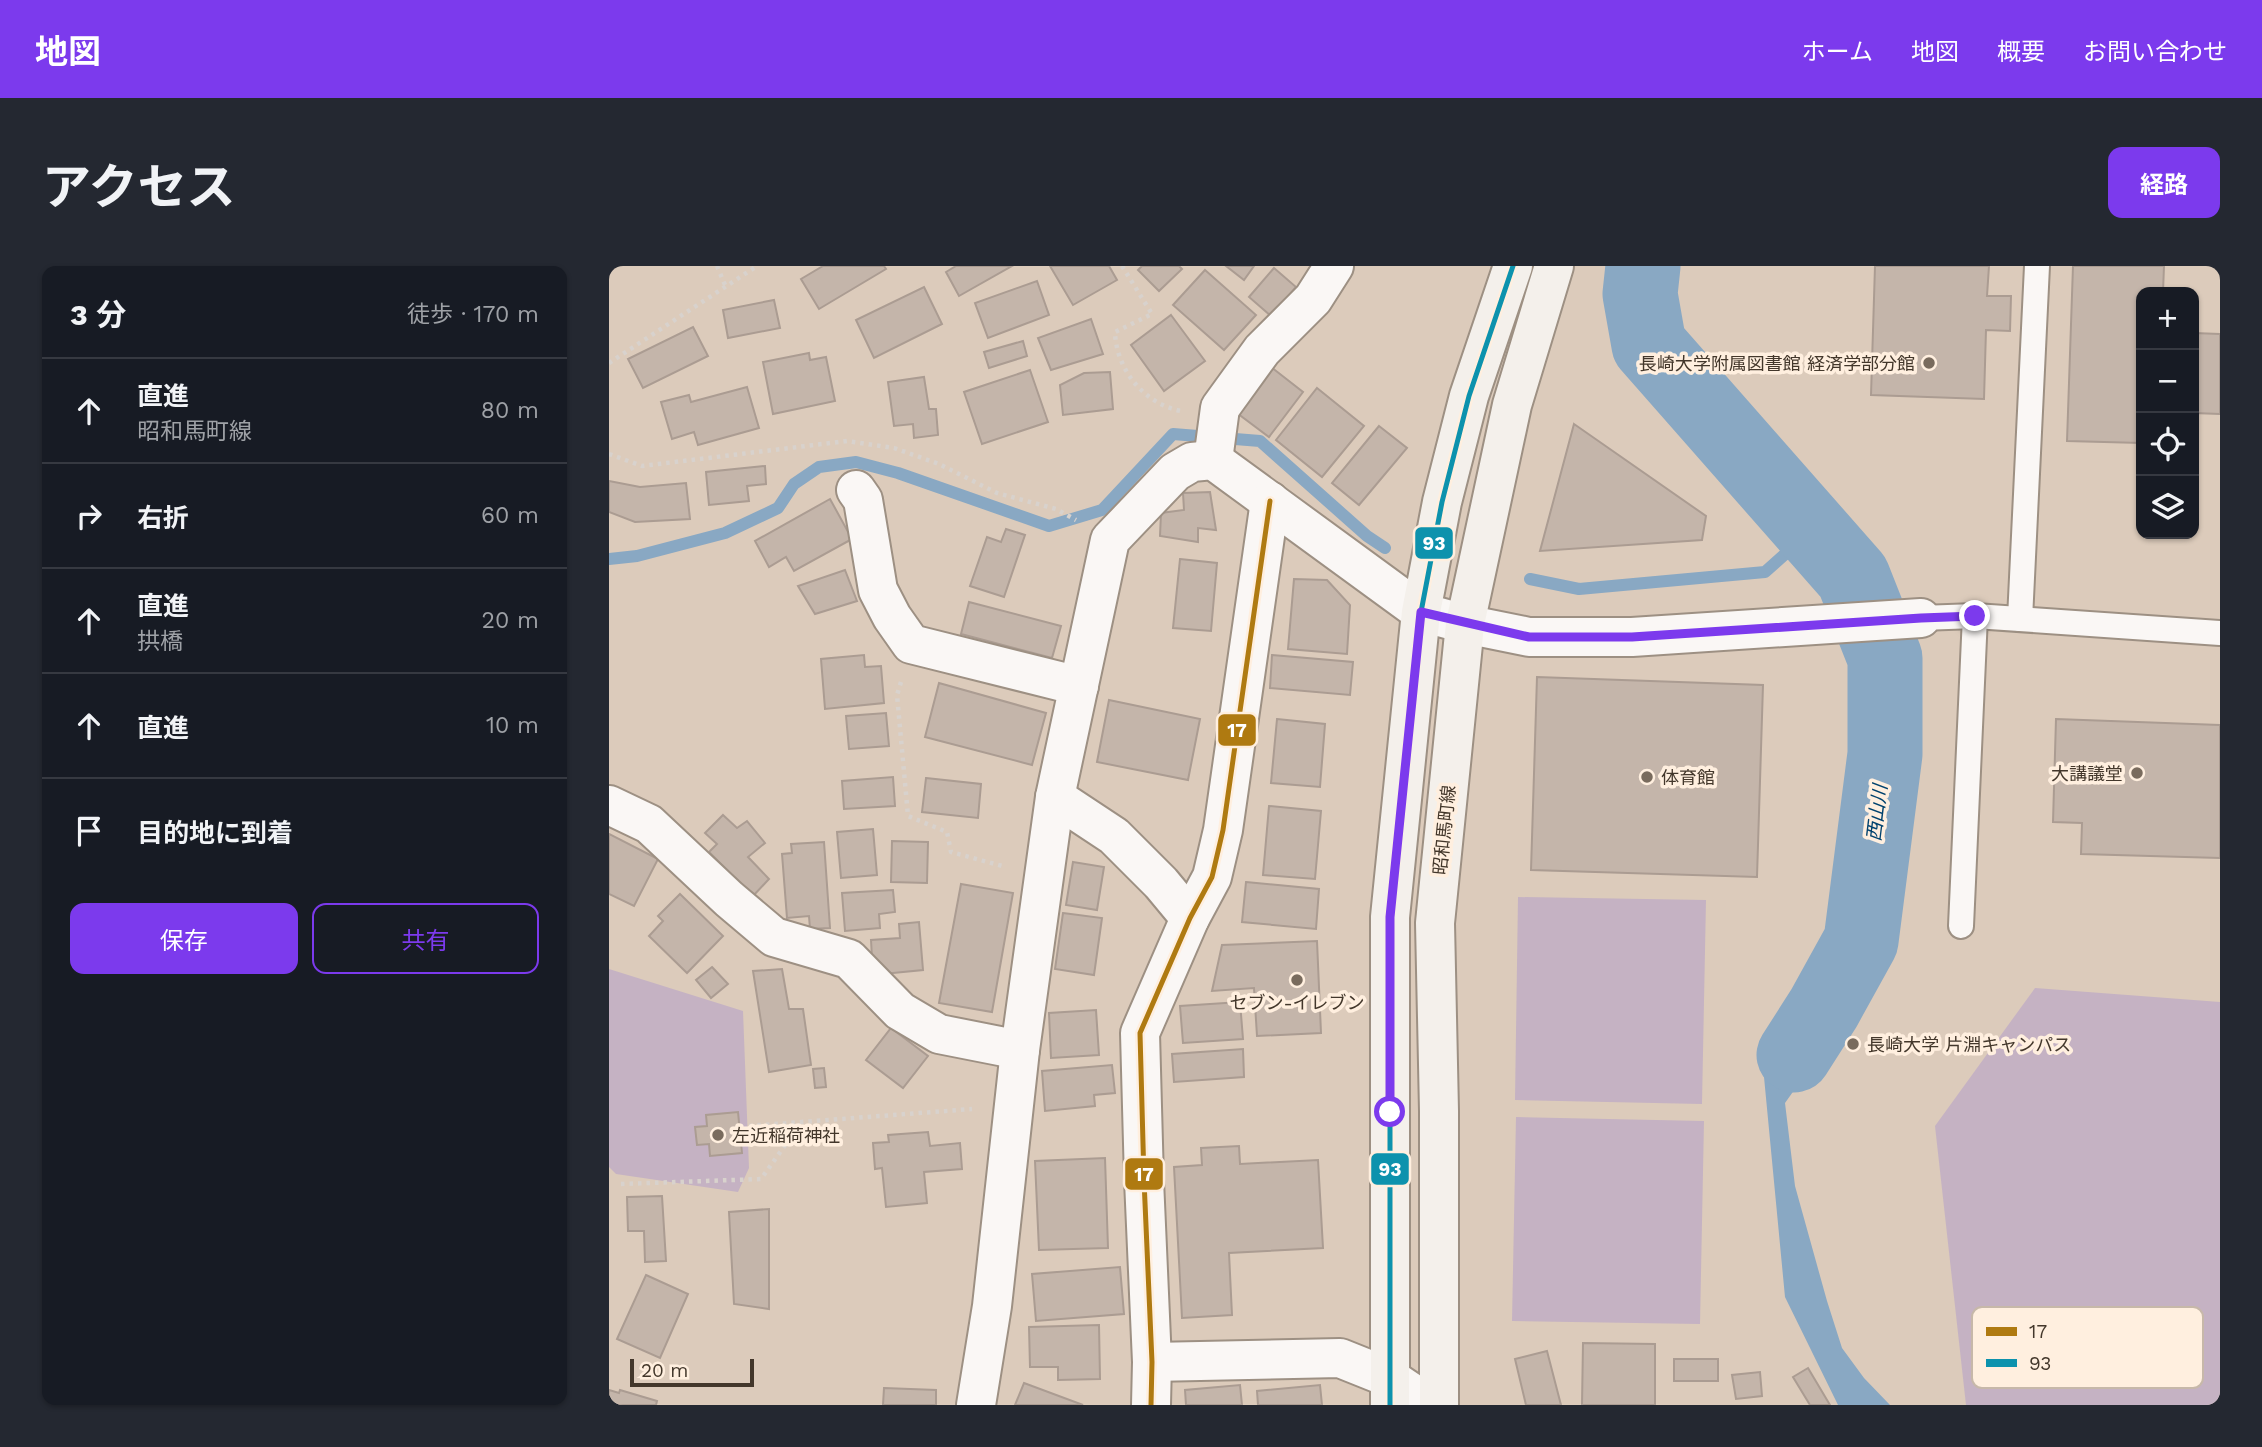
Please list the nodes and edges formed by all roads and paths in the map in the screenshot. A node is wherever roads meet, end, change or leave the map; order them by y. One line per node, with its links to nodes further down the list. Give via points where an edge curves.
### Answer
1 (717, 266): 8 (path)
2 (757, 266): 8 (path)
3 (1122, 266): 10 (path, via 1152,314 1115,332 1115,346 1131,379 1146,397 1175,410)
4 (1334, 266): 10 (street, via 1313,299 1262,349 1220,408)
5 (1513, 266): 15 (main road, via 1469,396)
6 (1554, 266): 19 (main road, 昭和馬町線, via 1512,405)
7 (2037, 266): 18 (lane)
8 (726, 285): 9 (path)
9 (609, 363)
10 (1215, 442): 14 (street); 22 (street, via 1174,472 1110,540)
11 (609, 454): 12 (path)
12 (642, 466)
13 (856, 490): 21 (street, via 863,499 878,590)
14 (1270, 500): 15 (street); 26 (street, via 1223,830 1212,877)
15 (1421, 612): 19 (street); 34 (main road, via 1390,917)
16 (1975, 616): 17 (lane); 18 (lane); 27 (lane)
17 (1921, 618): 19 (street, via 1632,637 1529,637)
18 (2020, 619): 20 (lane)
19 (1465, 624): 38 (main road, 昭和馬町線, via 1435,923)
20 (2220, 633)
21 (911, 643): 22 (street); 25 (path, via 897,695 908,816 947,832 951,852)
22 (1079, 686): 23 (street)
23 (1055, 797): 25 (street); 26 (street, via 1114,836)
24 (609, 806): 28 (street, via 649,824 774,937 849,959 900,1011 939,1034)
25 (1044, 878): 28 (street)
26 (1190, 918): 33 (street, via 1140,1033)
27 (1961, 926)
28 (1020, 1050): 29 (street)
29 (1015, 1106): 30 (path); 35 (street)
30 (802, 1122): 31 (path); 32 (path, via 761,1179)
31 (749, 1126)
32 (621, 1184)
33 (1152, 1362): 34 (street, via 1341,1358); 36 (street)
34 (1390, 1392): 37 (street)
35 (977, 1405)
36 (1151, 1405)
37 (1430, 1405)
38 (1439, 1405)

